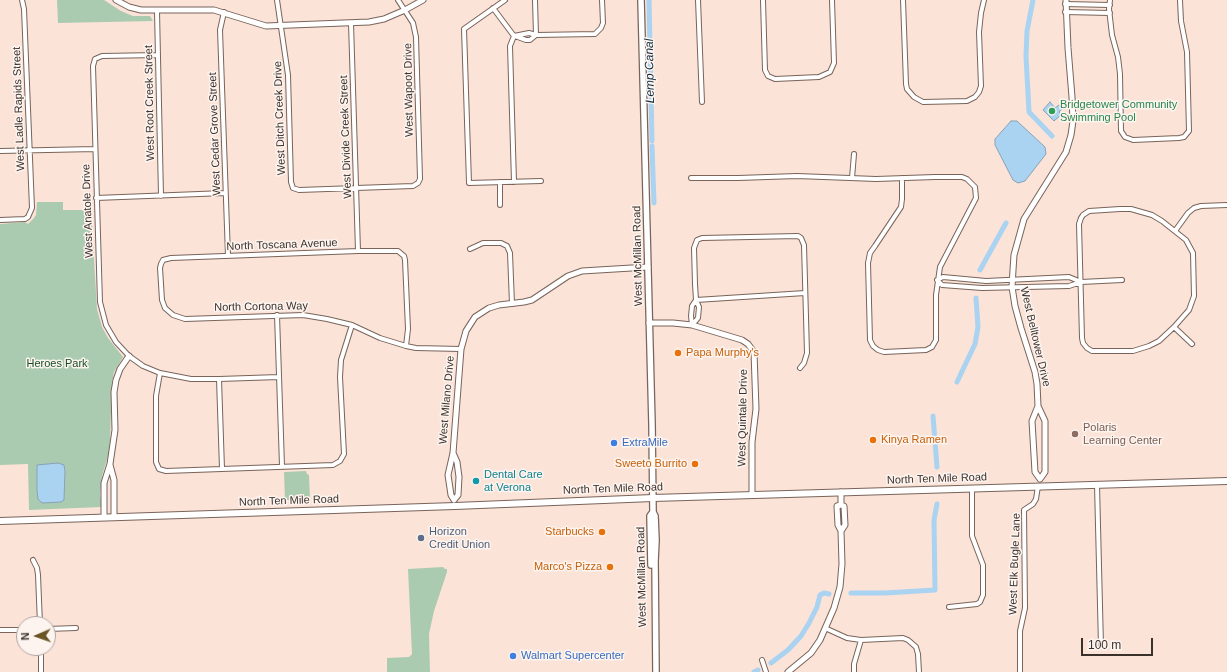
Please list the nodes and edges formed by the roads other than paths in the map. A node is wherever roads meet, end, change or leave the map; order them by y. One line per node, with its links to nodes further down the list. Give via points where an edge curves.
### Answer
1 (22, 0): 32 (street, West Ladle Rapids Street)
2 (116, 0): 21 (street, via 129,7)
3 (277, 0): 26 (street, West Ditch Creek Drive)
4 (398, 0): 20 (street, West Wapoot Drive)
5 (423, 0): 20 (street)
6 (505, 0): 19 (street)
7 (535, 0): 27 (street)
8 (602, 0): 27 (street, via 603,23 597,33)
9 (641, 0): 52 (main road, West McMillan Road)
10 (698, 0): 30 (street)
11 (763, 0): 12 (street, via 765,70 768,76 775,79 819,77 830,72 834,63)
12 (832, 0)
13 (903, 0): 14 (street, via 905,81 910,92 923,102 967,101 979,92 979,32)
14 (984, 0)
15 (1110, 0): 18 (street)
16 (1180, 0): 24 (street, via 1187,52 1190,127 1187,134 1180,138 1133,140 1125,137 1121,131 1120,74)
17 (1065, 2): 18 (street); 23 (street, West Belltower Drive)
18 (1110, 5): 24 (street)
19 (493, 8): 28 (street); 39 (street, via 464,29 469,183)
20 (405, 10): 25 (street, via 384,19); 41 (street, West Wapoot Drive, via 413,23 416,37 420,179 413,186)
21 (157, 11): 22 (street); 29 (street, West Root Creek Street)
22 (224, 12): 26 (street, via 266,26); 42 (street, West Cedar Grove Street, via 220,30)
23 (1065, 12): 24 (street); 54 (street, West Belltower Drive, via 1072,97 1071,135 1066,152 1024,220 1014,255)
24 (1110, 13)
25 (351, 23): 26 (street); 41 (street, West Divide Creek Street)
26 (281, 25): 41 (street, West Ditch Creek Drive, via 288,74 291,182 294,188 299,190)
27 (536, 34): 28 (street)
28 (514, 36): 40 (street, via 510,46)
29 (158, 55): 31 (street, West Anatole Drive, via 102,56 96,59 93,66); 43 (street, West Root Creek Street)
30 (702, 102)
31 (95, 149): 32 (street); 44 (street, West Anatole Drive)
32 (30, 150): 33 (street); 47 (street, West Ladle Rapids Street, via 32,208 28,217)
33 (0, 151)
34 (854, 154): 36 (street)
35 (691, 178): 36 (street)
36 (852, 178): 37 (street)
37 (902, 178): 53 (street, via 962,177 975,187 974,203 942,260); 53 (street, via 901,207 870,253 868,263 872,346 884,352 926,350 932,347 936,340)
38 (541, 181): 40 (street)
39 (500, 182): 40 (street); 45 (street)
40 (514, 182)
41 (356, 188): 50 (street, West Divide Creek Street)
42 (225, 193): 43 (street); 51 (street, West Cedar Grove Street)
43 (161, 196): 44 (street)
44 (96, 198): 70 (street, West Anatole Drive, via 100,302 106,325 116,342)
45 (500, 204)
46 (1227, 205): 48 (street, via 1194,208 1188,212)
47 (0, 220)
48 (1175, 231): 56 (street, via 1152,215 1131,209 1090,211 1083,215 1080,224); 66 (street, via 1186,240 1193,253 1194,296 1188,310)
49 (470, 248): 60 (street, via 483,243 501,243 507,246 510,252)
50 (358, 251): 51 (street, North Toscana Avenue); 68 (street, North Toscana Avenue, via 394,250 402,253 406,260)
51 (228, 256): 61 (street, North Toscana Avenue, via 163,260 160,268 162,300 165,308)
52 (648, 267): 60 (street, via 582,271 568,276 532,300); 63 (main road, West McMillan Road)
53 (937, 280): 54 (street, via 944,277 986,281); 57 (street, via 942,285 961,287)
54 (1012, 280): 56 (street, via 1069,277); 57 (street, West Belltower Drive)
55 (1122, 280): 56 (street)
56 (1081, 282): 57 (street, via 1069,286); 66 (street, via 1082,338 1083,343 1092,351 1139,350 1159,341)
57 (1012, 287): 75 (street, West Belltower Drive, via 1036,377)
58 (805, 293): 59 (street); 59 (street, via 804,245 798,236 702,238 697,240 694,248); 71 (street, via 807,353)
59 (696, 300): 65 (street, via 692,311); 65 (street, via 699,307 698,318)
60 (512, 304): 69 (street, via 489,308 475,317 466,331)
61 (173, 315): 62 (street, North Cortona Way, via 185,319)
62 (276, 315): 64 (street, North Cortona Way, via 328,318); 73 (street)
63 (649, 323): 65 (street); 87 (main road, West McMillan Road)
64 (352, 325): 68 (street, North Cortona Way); 78 (street, via 340,377 344,454 340,461 333,465)
65 (692, 325): 86 (street, West Quintale Drive, via 742,340 754,352 756,409 752,442)
66 (1174, 327): 67 (street)
67 (1192, 344)
68 (406, 346): 69 (street, North Cortona Way)
69 (461, 349): 76 (street, West Milano Drive)
70 (129, 356): 72 (street, West Anatole Drive, via 143,366); 77 (street, via 116,380 115,430)
71 (800, 368)
72 (160, 373): 74 (street, West Anatole Drive, via 191,379); 79 (street, via 156,387 156,462 159,469)
73 (279, 377): 74 (street, West Anatole Drive); 78 (street)
74 (219, 379): 79 (street)
75 (1038, 406): 80 (street, West Belltower Drive, via 1032,421 1035,472); 80 (street, West Belltower Drive, via 1045,421 1045,472)
76 (453, 453): 88 (street, West Milano Drive, via 448,476); 88 (street, West Milano Drive, via 459,477 458,495)
77 (110, 464): 89 (street, via 104,483); 90 (street, via 114,480)
78 (282, 466): 79 (street)
79 (222, 469)
80 (1040, 479): 83 (street, West Belltower Drive)
81 (1227, 481): 82 (main road, North Ten Mile Road)
82 (1097, 485): 83 (main road, North Ten Mile Road); 101 (street)
83 (1039, 486): 84 (main road, North Ten Mile Road); 110 (street, West Elk Bugle Lane, via 1033,504 1024,510 1025,608 1020,631)
84 (972, 488): 85 (main road, North Ten Mile Road); 93 (street, via 972,536 980,554 983,595 980,602 972,606)
85 (841, 492): 86 (main road, North Ten Mile Road); 96 (street, via 841,505 837,506 838,525 841,531 840,587)
86 (752, 495): 87 (main road, North Ten Mile Road)
87 (653, 498): 88 (main road, North Ten Mile Road); 105 (main road, West McMillan Road, via 656,540)
88 (454, 503): 90 (main road, North Ten Mile Road)
89 (104, 517): 90 (main road, North Ten Mile Road); 91 (main road, North Ten Mile Road)
90 (114, 517)
91 (0, 521)
92 (33, 560): 94 (street, via 38,575)
93 (949, 607)
94 (40, 616)
95 (76, 628): 97 (street)
96 (826, 628): 100 (street, via 847,638); 107 (street, via 811,653)
97 (56, 629)
98 (0, 630): 99 (street)
99 (16, 630)
100 (860, 640): 108 (street); 109 (street, via 903,638 913,643 918,654)
101 (1101, 646)
102 (41, 656): 104 (street)
103 (762, 660): 106 (street)
104 (41, 672)
105 (656, 672)
106 (766, 672)
107 (788, 672)
108 (854, 672)
109 (919, 672)
110 (1020, 672)

